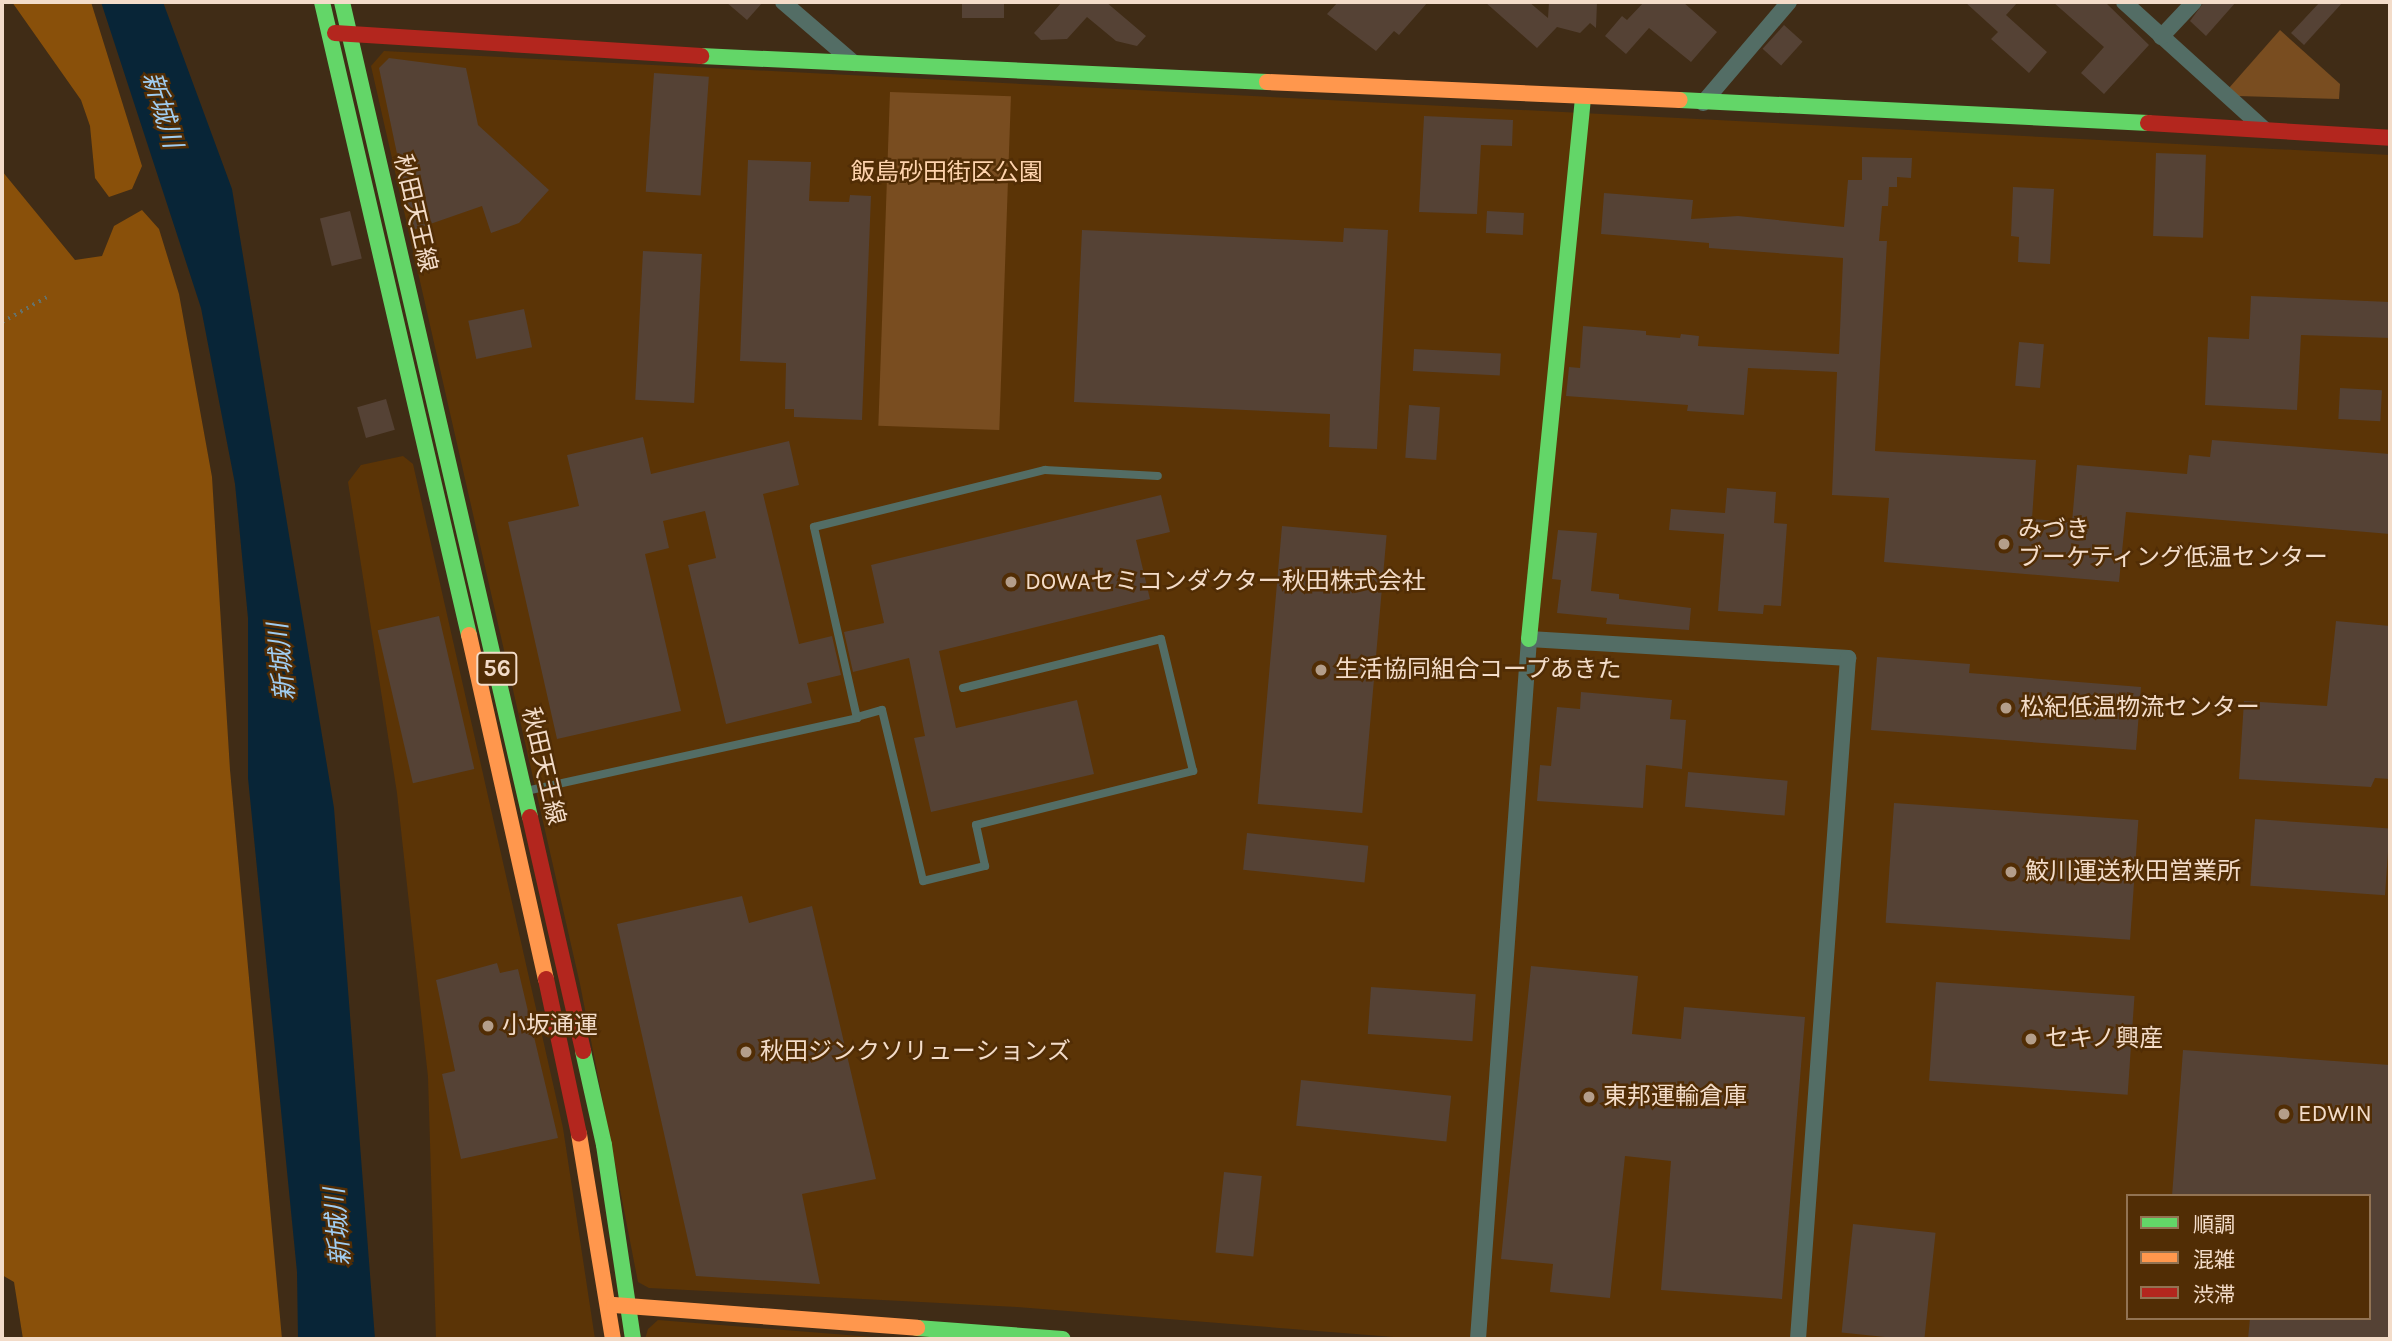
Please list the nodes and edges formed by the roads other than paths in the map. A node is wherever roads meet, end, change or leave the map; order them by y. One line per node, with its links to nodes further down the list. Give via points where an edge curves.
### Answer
1 (322, 2): 7 (street, 秋田天王線 / 56)
2 (342, 2): 8 (street, 秋田天王線 / 56)
3 (783, 2): 10 (street)
4 (1789, 2): 12 (street)
5 (2124, 2): 9 (street)
6 (2193, 2): 9 (street)
7 (329, 32): 8 (street); 20 (street, 秋田天王線 / 56)
8 (350, 34): 10 (street, via 544,49); 19 (street, 秋田天王線 / 56)
9 (2161, 37): 13 (street)
10 (854, 63): 11 (street)
11 (1583, 98): 12 (street); 16 (street)
12 (1703, 103): 13 (street)
13 (2265, 130): 14 (street)
14 (2390, 138)
15 (1158, 476): 18 (lane, via 1045,471 814,527)
16 (1529, 639): 26 (street); 27 (street, via 1848,658)
17 (963, 688): 18 (lane, via 1161,639 1193,771 975,825 985,866 923,881 882,710)
18 (857, 717): 19 (lane)
19 (526, 791): 20 (lane); 22 (street, 秋田天王線 / 56, via 604,1145)
20 (506, 796): 21 (street, 秋田天王線 / 56, via 577,1124)
21 (609, 1304): 22 (street); 23 (street, 秋田天王線 / 56)
22 (628, 1306): 24 (street, 秋田天王線 / 56); 25 (street)
23 (614, 1339)
24 (633, 1339)
25 (1063, 1339)
26 (1478, 1339)
27 (1798, 1339)

